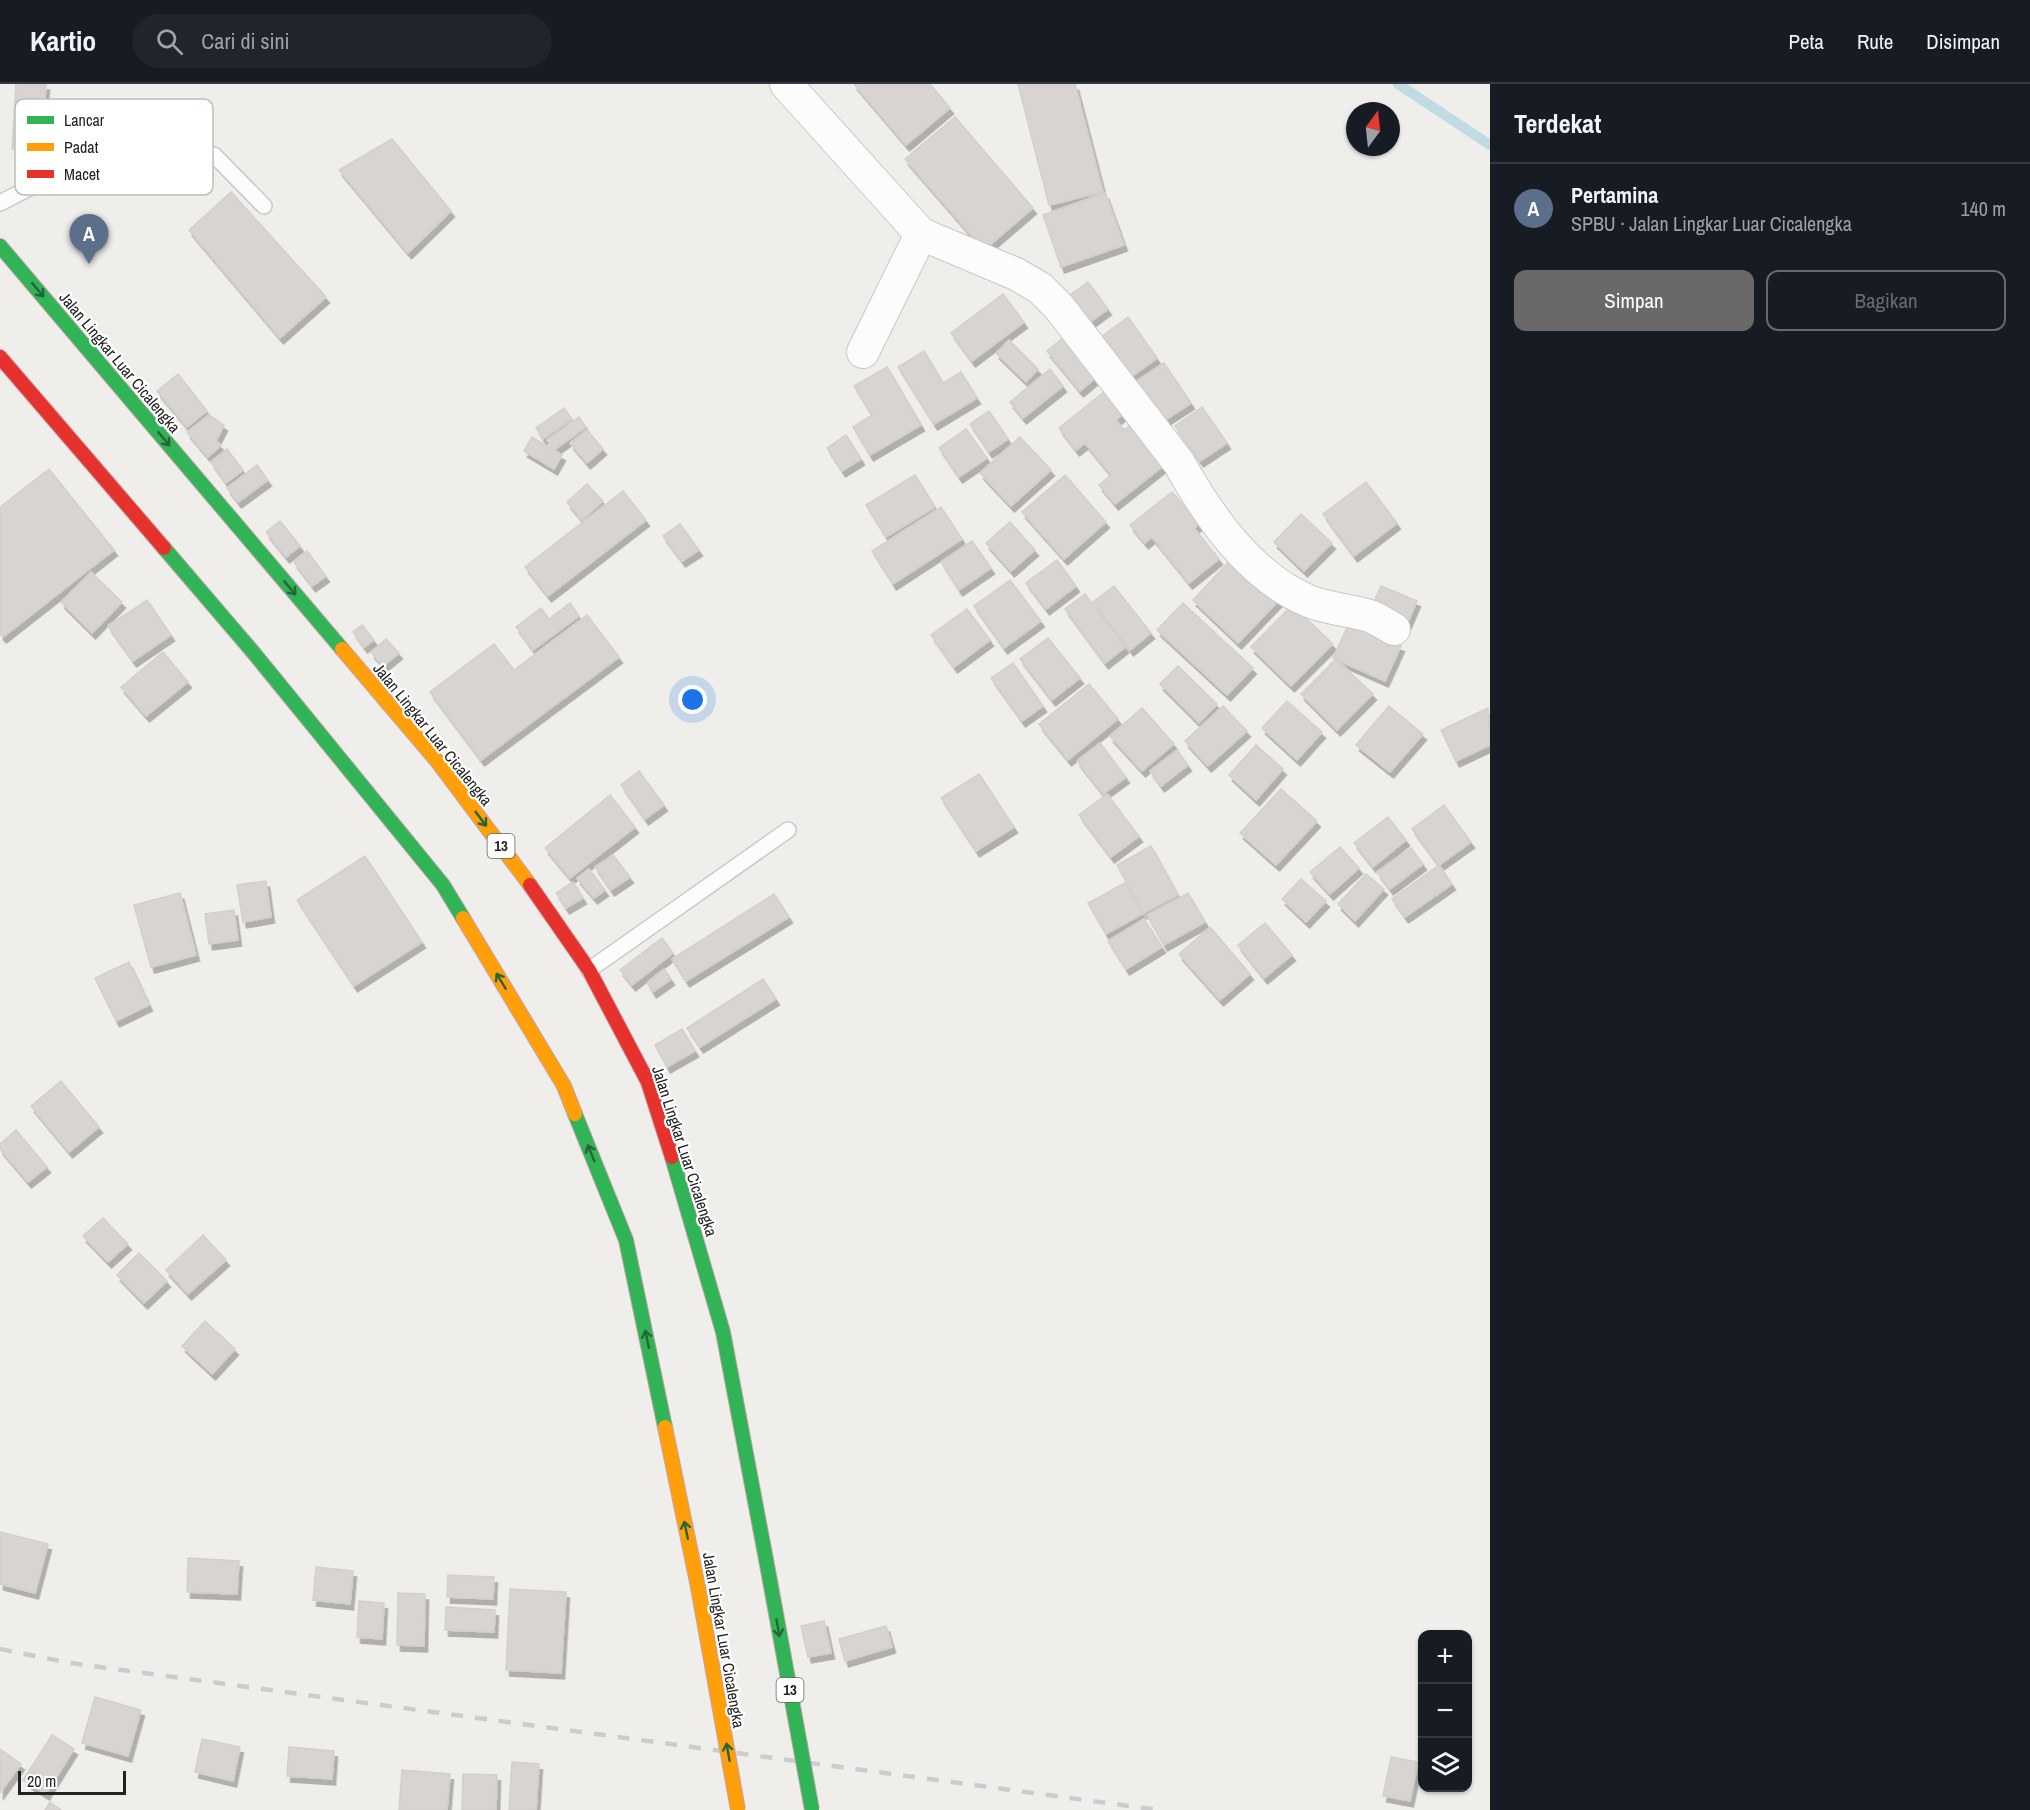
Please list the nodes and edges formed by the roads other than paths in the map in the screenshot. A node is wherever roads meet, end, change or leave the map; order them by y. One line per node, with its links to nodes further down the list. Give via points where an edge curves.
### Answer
1 (786, 84): 6 (street)
2 (213, 155): 5 (lane)
3 (15, 194): 4 (lane)
4 (0, 202)
5 (264, 206)
6 (921, 234): 8 (street); 10 (street, via 1016,274 1046,295 1168,448 1245,557 1272,580 1311,601 1371,616)
7 (0, 246): 12 (highway, Jalan Lingkar Luar Cicalengka / 13, one-way to 12, via 437,761)
8 (863, 352)
9 (0, 357): 13 (highway, Jalan Lingkar Luar Cicalengka, one-way to 9, bridge, via 698,1587 626,1240 564,1086 443,885 253,652)
10 (1394, 629)
11 (788, 830): 12 (lane)
12 (589, 970): 14 (highway, Jalan Lingkar Luar Cicalengka / 13, one-way to 14, bridge, via 648,1082 723,1332)
13 (738, 1810)
14 (812, 1810)

